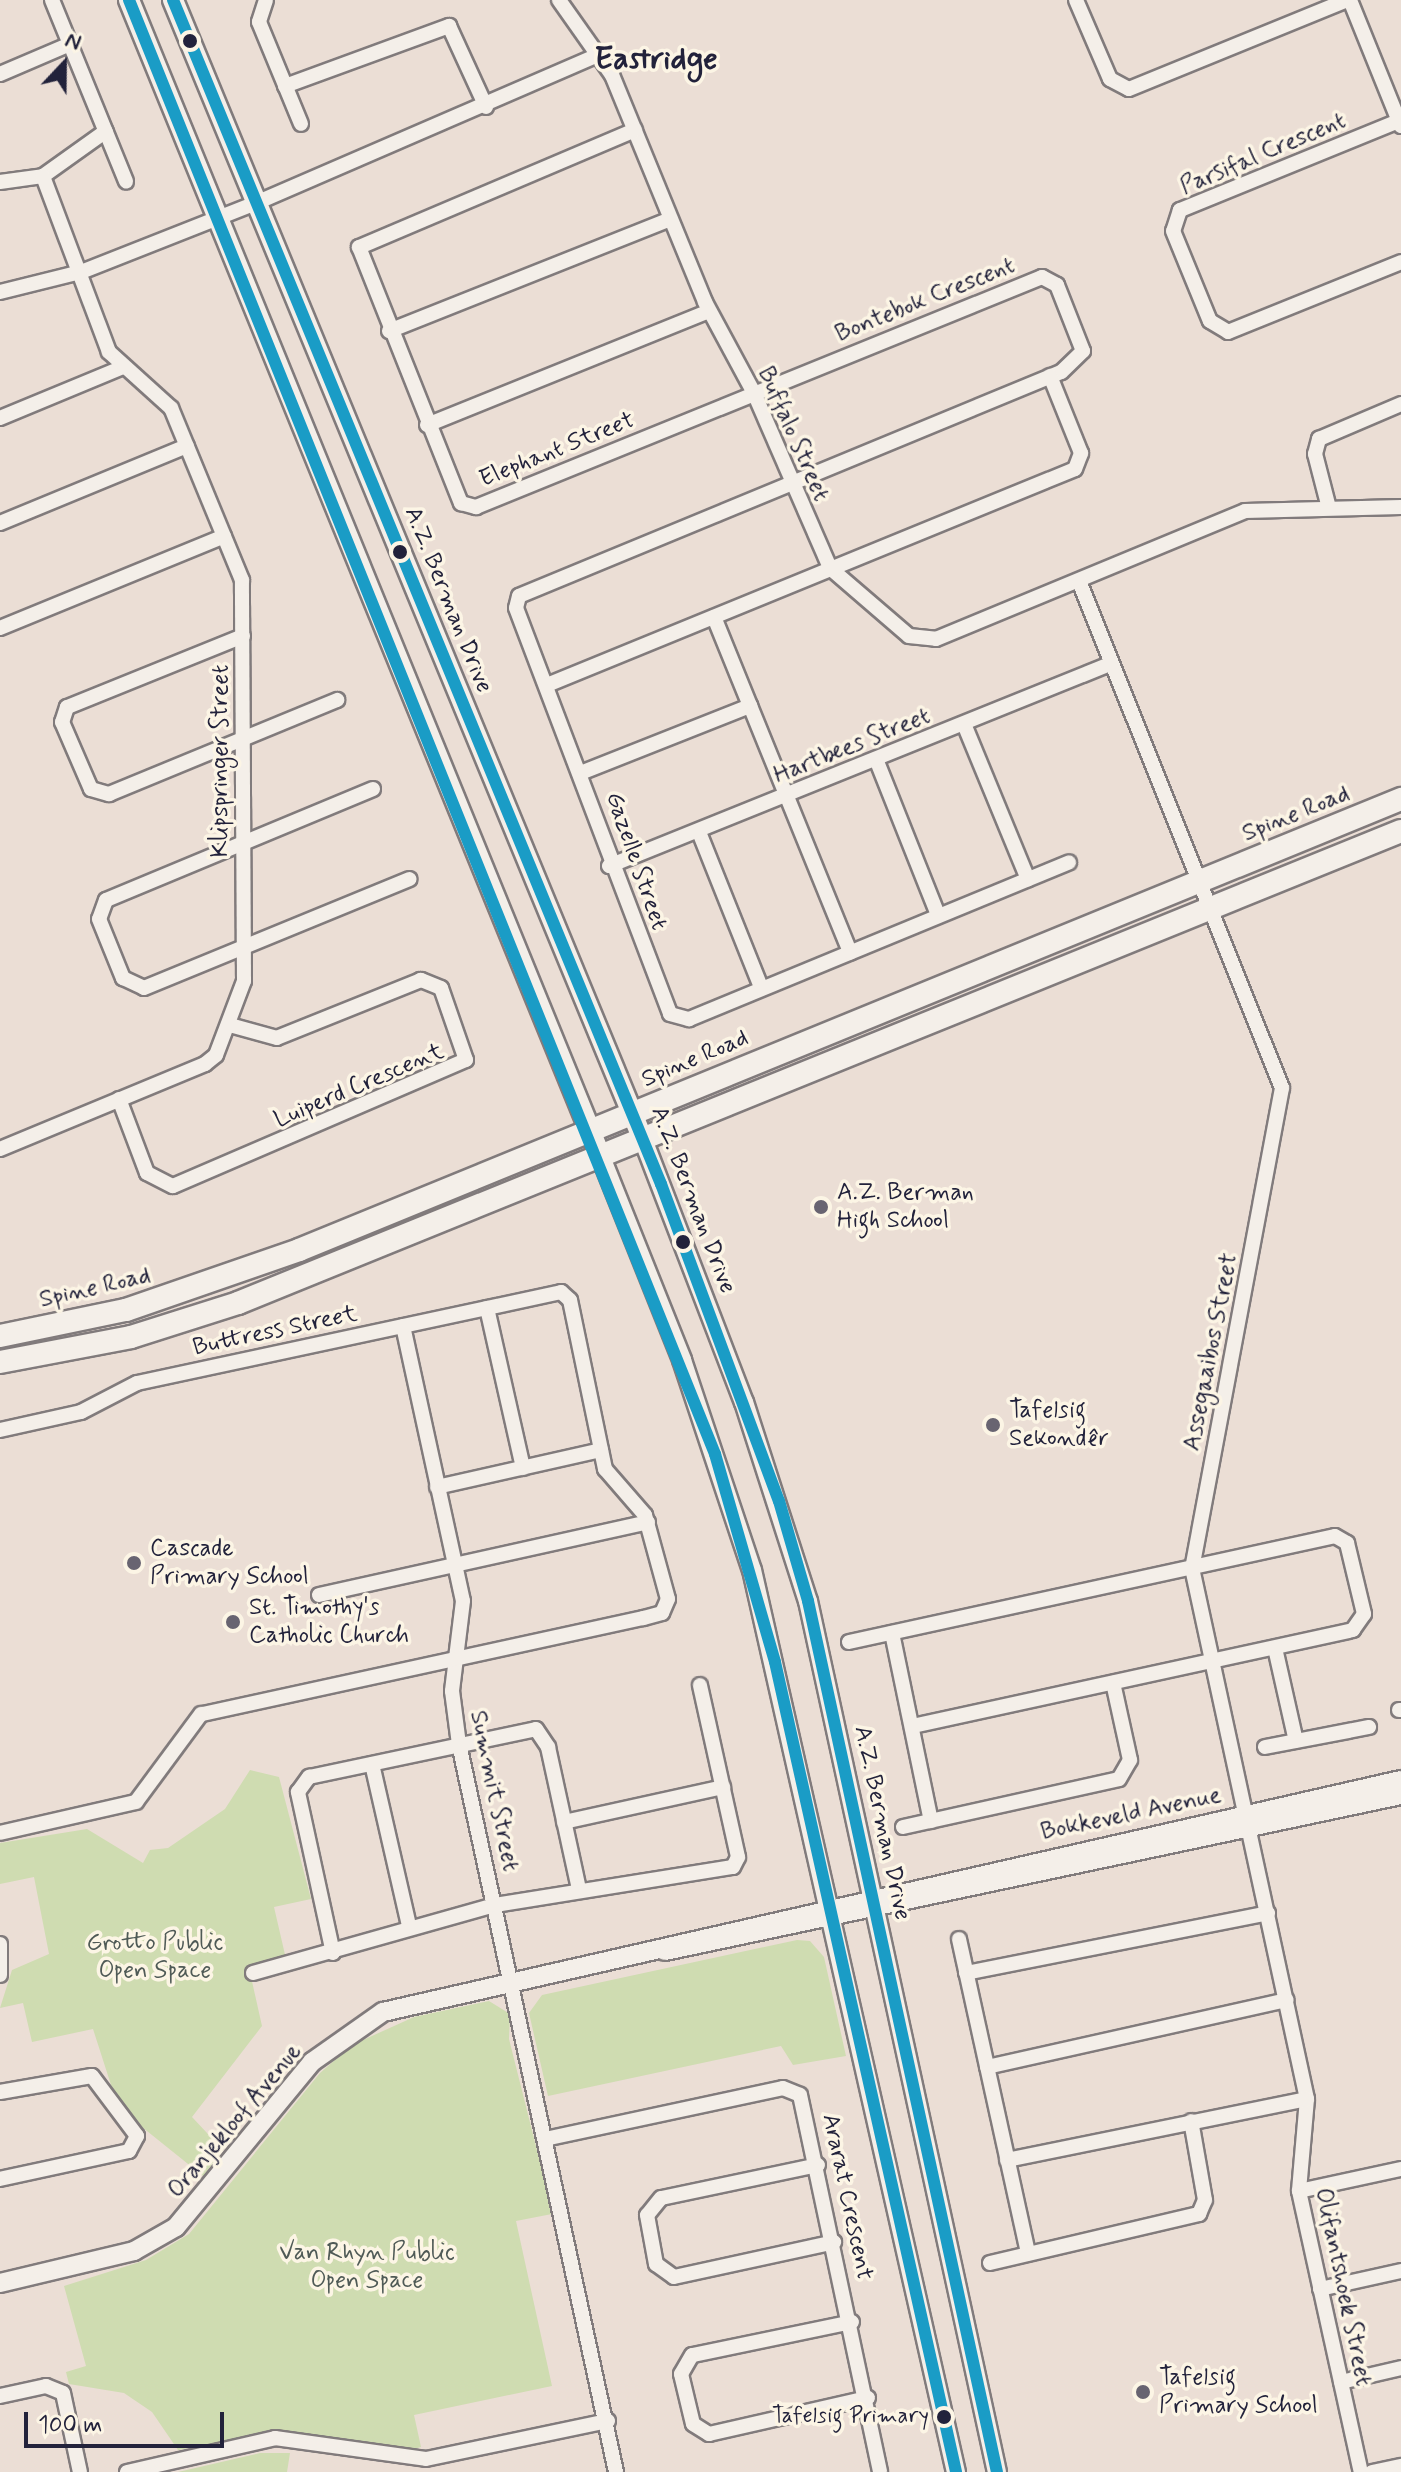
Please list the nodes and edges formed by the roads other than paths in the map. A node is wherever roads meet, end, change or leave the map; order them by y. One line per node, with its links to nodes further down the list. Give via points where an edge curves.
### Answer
1 (52, 0): 8 (street)
2 (129, 0): 21 (main road)
3 (173, 0): 20 (main road, A.Z. Berman Drive)
4 (559, 0): 9 (street, Buffalo Street)
5 (1076, 0): 6 (street, via 1110,79 1129,89)
6 (1348, 0): 13 (street)
7 (262, 5): 11 (street)
8 (70, 44): 10 (street); 16 (street)
9 (601, 54): 12 (street); 15 (street, Buffalo Street)
10 (0, 74)
11 (285, 86): 12 (street, via 449,26); 14 (street)
12 (486, 107): 20 (street)
13 (1400, 122): 23 (street, Parsifal Crescent, via 1180,210 1173,231 1210,321 1228,332)
14 (301, 124)
15 (635, 130): 22 (street, Buffalo Street); 27 (street, Elephant Street, via 362,243 358,254)
16 (106, 131): 17 (street); 18 (street)
17 (43, 176): 19 (street); 24 (street, Klipspringer Street)
18 (126, 181)
19 (0, 182)
20 (256, 203): 21 (street); 71 (main road, A.Z. Berman Drive)
21 (217, 218): 24 (street); 72 (main road)
22 (671, 219): 26 (street, Buffalo Street); 27 (street)
23 (1401, 262)
24 (81, 272): 25 (street); 28 (street, Klipspringer Street)
25 (0, 292)
26 (709, 311): 30 (street, Buffalo Street); 33 (street)
27 (389, 331): 33 (street, Elephant Street)
28 (121, 368): 32 (street); 34 (street, Klipspringer Street, via 171,408)
29 (1050, 376): 30 (street, Bontebok Crescent, via 1077,364 1083,351 1057,285 1042,277); 35 (street, Bontebok Crescent); 40 (street, via 1081,453 1075,469)
30 (754, 393): 33 (street, Elephant Street, via 476,507 457,499); 35 (street, Buffalo Street)
31 (1401, 404): 37 (street, via 1319,439 1315,454)
32 (0, 418)
33 (427, 425)
34 (187, 446): 38 (street); 39 (street, Klipspringer Street)
35 (791, 481): 40 (street, Buffalo Street); 46 (street, Gazelle Street, via 521,592 516,608)
36 (1401, 507): 37 (street, Buffalo Street)
37 (1329, 508): 41 (street, Buffalo Street, via 1245,511)
38 (0, 523)
39 (224, 536): 43 (street); 44 (street, Klipspringer Street, via 242,580)
40 (830, 568): 41 (street, Buffalo Street, via 902,631 927,641); 42 (street)
41 (1079, 581): 45 (street, Assegaaibos Street)
42 (714, 617): 46 (street); 48 (street)
43 (0, 628)
44 (243, 636): 50 (street, Klipspringer Street); 50 (street, via 70,704 62,722 85,783 101,795)
45 (1110, 664): 49 (street, Hartbees Street); 63 (street, Assegaaibos Street)
46 (547, 685): 52 (street, Gazelle Street)
47 (337, 700): 50 (street)
48 (750, 706): 52 (street); 54 (street)
49 (964, 724): 51 (street, Hartbees Street); 62 (street)
50 (243, 737): 58 (street, Klipspringer Street)
51 (876, 759): 54 (street, Hartbees Street); 65 (street)
52 (583, 772): 60 (street, Gazelle Street)
53 (373, 789): 58 (street)
54 (787, 796): 57 (street, Hartbees Street); 67 (street)
55 (1401, 799): 63 (main road, Spine Road)
56 (1401, 831): 64 (main road)
57 (699, 832): 60 (street, Hartbees Street); 68 (street)
58 (243, 846): 66 (street, Klipspringer Street); 66 (street, via 106,900 99,919 132,988)
59 (1069, 862): 62 (street, Gazelle Street)
60 (609, 866): 68 (street, Gazelle Street, via 675,1019)
61 (410, 879): 66 (street)
62 (1028, 879): 65 (street, Gazelle Street)
63 (1199, 882): 64 (street, Assegaaibos Street); 71 (main road, Spine Road)
64 (1210, 909): 73 (main road); 86 (street, Assegaaibos Street, via 1283,1100)
65 (938, 915): 67 (street, Gazelle Street)
66 (244, 948): 69 (street, Klipspringer Street, via 242,995)
67 (850, 952): 68 (street, Gazelle Street)
68 (761, 987)
69 (230, 1025): 70 (street, Klipspringer Street, via 205,1064); 70 (street, Luiperd Crescent, via 277,1038 421,980 441,988 466,1060 173,1186 147,1173)
70 (119, 1099): 74 (street, Klipspringer Street)
71 (631, 1114): 72 (main road, Spine Road); 73 (main road, A.Z. Berman Drive)
72 (590, 1132): 75 (main road); 78 (main road, Spine Road, via 199,1288)
73 (644, 1142): 75 (main road); 110 (street, A.Z. Berman Drive, via 779,1501)
74 (0, 1149)
75 (601, 1157): 79 (main road, via 192,1320); 112 (street, via 682,1360 752,1570)
76 (487, 1308): 77 (street, Buttress Street); 81 (street, Buttress Street, via 565,1293); 82 (street)
77 (403, 1326): 80 (street, Buttress Street, via 137,1383 81,1412); 83 (street, Summit Street)
78 (0, 1336)
79 (0, 1362)
80 (0, 1430)
81 (601, 1450): 82 (street); 84 (street, via 609,1479)
82 (523, 1468): 83 (street)
83 (437, 1487): 85 (street, Summit Street)
84 (648, 1522): 85 (street); 91 (street, via 667,1607)
85 (455, 1567): 87 (street); 91 (street, Summit Street, via 463,1601)
86 (1192, 1568): 88 (street); 90 (street, via 1342,1538 1361,1624); 92 (street, Assegaaibos Street)
87 (319, 1595)
88 (892, 1633): 89 (street); 95 (street)
89 (849, 1642)
90 (1275, 1648): 92 (street); 97 (street)
91 (457, 1659): 98 (street, Summit Street); 108 (street, via 201,1714 136,1802)
92 (1211, 1662): 93 (street); 105 (street, Assegaaibos Street)
93 (1113, 1683): 95 (street); 104 (street, via 1130,1760 1119,1779)
94 (700, 1685): 102 (street)
95 (913, 1726): 104 (street)
96 (1369, 1727): 97 (street)
97 (1296, 1741): 99 (street)
98 (459, 1744): 100 (street); 106 (street, via 539,1731); 111 (street, Summit Street)
99 (1265, 1747)
100 (372, 1764): 114 (street); 117 (street, via 309,1777 299,1788)
101 (1401, 1780): 105 (street, Bokkeveld Avenue)
102 (723, 1787): 106 (street); 109 (street, via 738,1857 733,1867)
103 (1401, 1795): 105 (street, Bokkeveld Avenue)
104 (931, 1821): 107 (street)
105 (1246, 1821): 110 (street, Bokkeveld Avenue); 113 (street, Olifantshoek Street)
106 (564, 1822): 109 (street)
107 (903, 1827)
108 (0, 1833)
109 (579, 1889): 111 (street)
110 (872, 1903): 112 (street, Bokkeveld Avenue); 151 (street, A.Z. Berman Drive)
111 (495, 1905): 114 (street); 121 (street, Summit Street)
112 (833, 1911): 121 (street, Oranjekloof Avenue); 150 (street)
113 (1268, 1913): 119 (street); 122 (street, Olifantshoek Street)
114 (409, 1925): 117 (street)
115 (959, 1939): 119 (street)
116 (0, 1944): 120 (street)
117 (333, 1953): 118 (street)
118 (253, 1973)
119 (966, 1973): 123 (street)
120 (0, 1975)
121 (512, 1981): 127 (street, Summit Street); 137 (street, Oranjekloof Avenue, via 413,2003 354,2027 312,2062 212,2192 157,2238 107,2259)
122 (1287, 2000): 123 (street); 125 (street, Olifantshoek Street)
123 (987, 2067): 128 (street)
124 (0, 2092): 131 (street, via 88,2075 137,2136 129,2151)
125 (1307, 2099): 126 (street); 132 (street, Olifantshoek Street)
126 (1191, 2121): 128 (street); 134 (street, via 1205,2200 1199,2214)
127 (545, 2139): 129 (street, Ararat Crescent, via 789,2088 804,2102); 144 (street, Summit Street)
128 (1007, 2160): 134 (street)
129 (818, 2165): 133 (street, Ararat Crescent); 133 (street, via 661,2198 647,2215 656,2264 674,2277)
130 (1401, 2169): 132 (street)
131 (0, 2179)
132 (1299, 2191): 138 (street, Olifantshoek Street)
133 (834, 2242): 139 (street, Ararat Crescent)
134 (1028, 2254): 135 (street)
135 (990, 2263)
136 (1401, 2271): 138 (street)
137 (0, 2283)
138 (1320, 2289): 141 (street, Olifantshoek Street)
139 (852, 2322): 143 (street, Ararat Crescent); 143 (street, via 692,2355 681,2374 693,2424 709,2434)
140 (1401, 2368): 141 (street)
141 (1341, 2382): 152 (street, Olifantshoek Street)
142 (0, 2396): 146 (street, via 57,2388)
143 (868, 2398): 149 (street, Ararat Crescent)
144 (608, 2421): 147 (street, via 426,2459 275,2438); 148 (street, Summit Street)
145 (1401, 2466): 153 (street)
146 (80, 2472)
147 (127, 2472)
148 (616, 2472)
149 (880, 2472)
150 (956, 2472)
151 (997, 2472)
152 (1361, 2472)
153 (1372, 2472)

